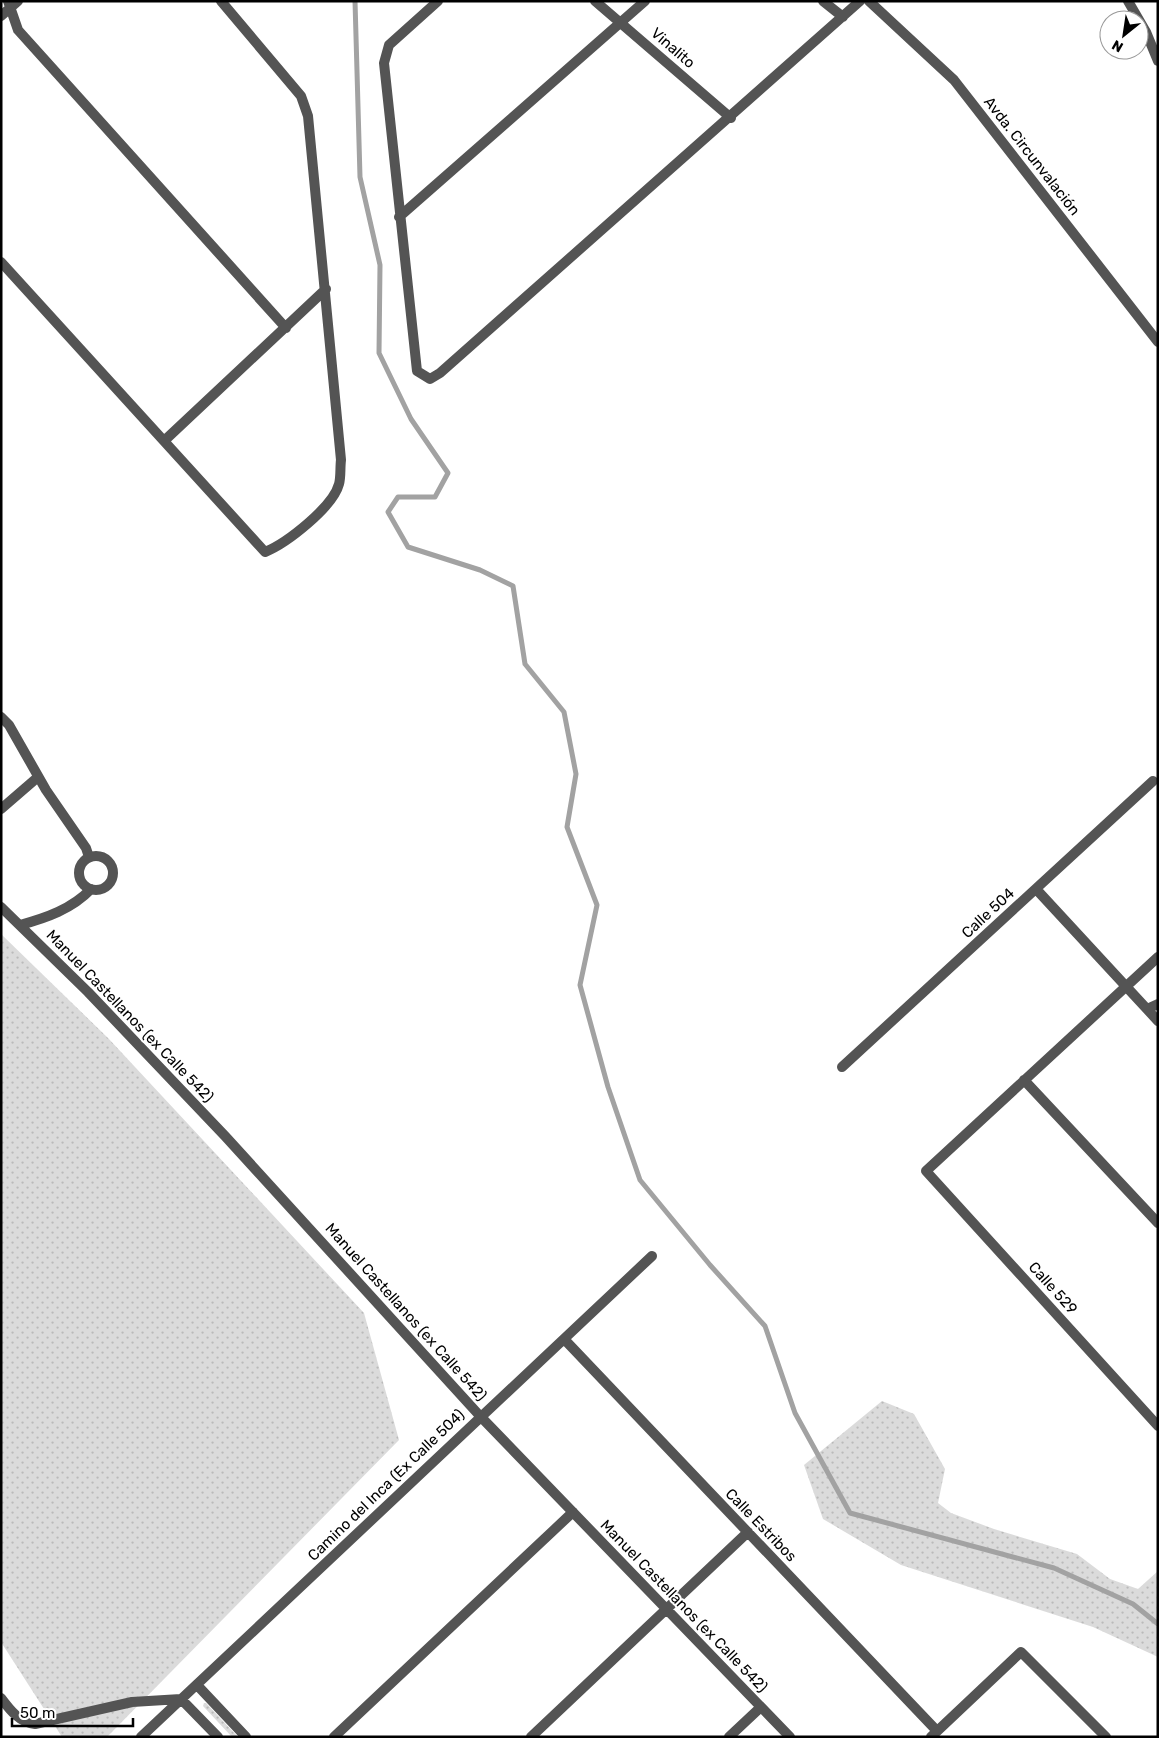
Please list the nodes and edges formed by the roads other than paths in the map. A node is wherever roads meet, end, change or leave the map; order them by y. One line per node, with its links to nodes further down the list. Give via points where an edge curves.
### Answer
1 (221, 1): 17 (street, via 301,96 308,116)
2 (438, 1): 15 (street, via 389,45 384,63)
3 (595, 1): 12 (street, Vinalito)
4 (645, 1): 12 (street)
5 (823, 1): 11 (street)
6 (860, 1): 11 (street)
7 (869, 1): 19 (street, Avda. Circunvalación, via 954,80)
8 (1128, 1): 13 (street)
9 (12, 3): 10 (street); 18 (street, via 18,30)
10 (1, 16)
11 (843, 17): 14 (street)
12 (622, 23): 14 (street, Vinalito); 15 (street)
13 (1158, 61)
14 (730, 118): 15 (street, via 430,379 417,371)
15 (399, 218)
16 (1, 262): 20 (street)
17 (326, 289): 18 (street); 20 (street, via 340,460 339,484 330,501 282,545 265,552)
18 (286, 328): 20 (street)
19 (1158, 342)
20 (164, 441)
21 (1, 717): 22 (street, via 9,725)
22 (38, 777): 24 (street); 25 (street)
23 (1153, 781): 27 (street, Calle 504)
24 (1, 808)
25 (89, 857): 26 (street, via 81,865 79,877); 26 (street, via 105,858 113,872 107,886)
26 (91, 889): 29 (street, via 77,903)
27 (1036, 889): 31 (street); 35 (street, Calle 504)
28 (1, 907): 29 (street, Manuel Castellanos (ex Calle 542))
29 (20, 925): 40 (street, Manuel Castellanos (ex Calle 542), via 225,1136)
30 (1158, 957): 31 (street)
31 (1126, 986): 33 (street); 36 (street)
32 (1158, 1004): 33 (street)
33 (1147, 1009): 34 (street)
34 (1158, 1021)
35 (842, 1067)
36 (1024, 1080): 37 (street); 41 (street, Calle 529, via 926,1171)
37 (1158, 1223)
38 (652, 1256): 39 (street, Camino del Inca (Ex Calle 504))
39 (564, 1339): 40 (street, Camino del Inca (Ex Calle 504)); 43 (street, Calle Estribos)
40 (480, 1416): 42 (street, Manuel Castellanos (ex Calle 542)); 45 (street, Camino del Inca (Ex Calle 504))
41 (1158, 1426)
42 (573, 1512): 44 (street, Manuel Castellanos (ex Calle 542)); 53 (street)
43 (748, 1532): 44 (street); 49 (street, Calle Estribos)
44 (667, 1608): 48 (street, Manuel Castellanos (ex Calle 542)); 54 (street)
45 (197, 1685): 47 (street, Camino del Inca (Ex Calle 504)); 52 (street)
46 (1, 1698): 47 (street, via 25,1723 35,1724 132,1702)
47 (181, 1699): 50 (street, Camino del Inca (Ex Calle 504)); 51 (street)
48 (761, 1707): 55 (street); 56 (street, Manuel Castellanos (ex Calle 542))
49 (934, 1734): 57 (street, via 1021,1652)
50 (140, 1737)
51 (218, 1737)
52 (246, 1737)
53 (334, 1737)
54 (531, 1737)
55 (729, 1737)
56 (790, 1737)
57 (1106, 1737)

